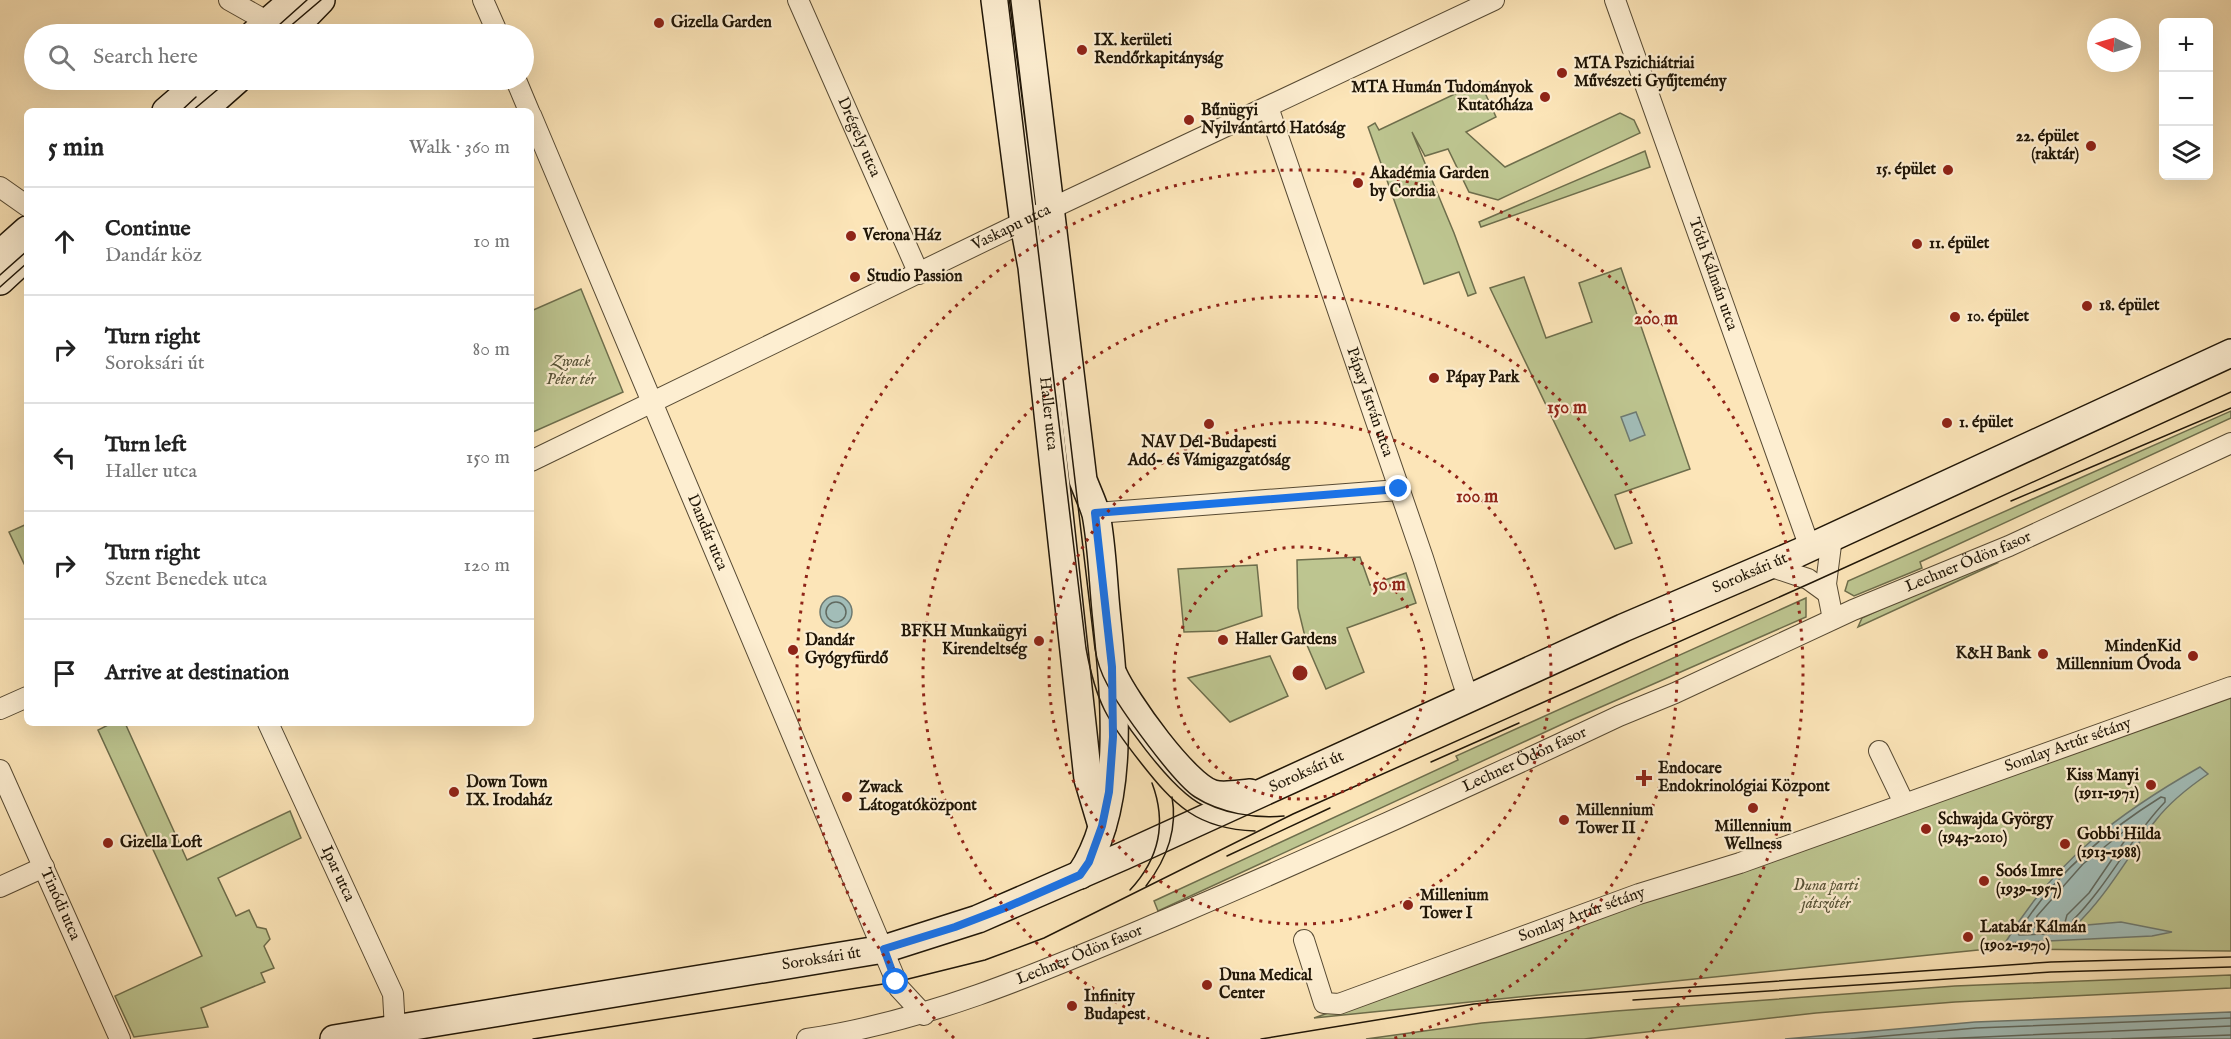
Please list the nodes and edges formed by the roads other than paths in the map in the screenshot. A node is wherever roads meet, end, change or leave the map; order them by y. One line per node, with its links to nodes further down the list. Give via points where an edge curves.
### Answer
1 (230, 0): 10 (street)
2 (293, 0): 11 (street)
3 (321, 0): 12 (street)
4 (483, 0): 13 (street)
5 (798, 0): 29 (street, Drégely utca)
6 (995, 0): 25 (street, Haller utca)
7 (1025, 0): 24 (street, Haller utca)
8 (1494, 0): 17 (street, Vaskapu utca)
9 (1615, 0): 37 (street, Tóth Kálmán utca)
10 (264, 24)
11 (278, 24)
12 (285, 24)
13 (494, 24)
14 (190, 90): 18 (street)
15 (225, 90): 19 (street)
16 (520, 90): 20 (street, Dandár utca)
17 (1268, 106): 24 (street, Vaskapu utca); 35 (street, Pápay István utca)
18 (169, 108)
19 (204, 108)
20 (528, 108)
21 (534, 123): 32 (street, Dandár utca)
22 (0, 186): 23 (street)
23 (24, 204)
24 (1050, 209): 25 (street, Vaskapu utca); 36 (street, Haller utca, via 1083,480)
25 (1024, 224): 29 (street, Vaskapu utca); 51 (street, Haller utca, via 1034,278 1088,779)
26 (24, 233): 27 (street)
27 (0, 254)
28 (24, 259): 30 (street)
29 (919, 274): 32 (street, Vaskapu utca)
30 (0, 281)
31 (2231, 353): 37 (street, Soroksári út)
32 (652, 404): 34 (street, Vaskapu utca); 57 (street, Dandár utca)
33 (2231, 443): 40 (street, Lechner Ödön fasor, via 2009,546)
34 (534, 460)
35 (1399, 489): 36 (street); 44 (street, Pápay István utca)
36 (1095, 513): 41 (street, Haller utca)
37 (1821, 542): 38 (street, Soroksári út); 39 (street)
38 (1769, 566): 39 (street, via 1809,579); 44 (street, Soroksári út)
39 (1826, 592): 40 (street)
40 (1833, 619): 58 (street, Lechner Ödön fasor, via 1259,880 1061,965)
41 (1112, 672): 49 (street, Haller utca, via 1126,700 1197,786 1219,795); 51 (street, Haller utca, via 1112,766)
42 (2231, 687): 50 (street, Somlay Artúr sétány)
43 (24, 698): 45 (street)
44 (1468, 698): 49 (street, Soroksári út)
45 (0, 710)
46 (269, 726): 59 (street, Ipar utca, via 393,994)
47 (1879, 750): 50 (street)
48 (0, 770): 53 (street, Tinódi utca)
49 (1272, 789): 52 (street, Soroksári út)
50 (1904, 803): 56 (street, Somlay Artúr sétány, via 1339,1004 1324,1003)
51 (1102, 826): 52 (street, Haller utca); 54 (street, Haller utca)
52 (1123, 856): 54 (street, Soroksári út)
53 (44, 867): 55 (street); 60 (street, Tinódi utca)
54 (1080, 875): 57 (street, Soroksári út, via 978,919)
55 (0, 887)
56 (1304, 940)
57 (884, 949): 58 (street, Dandár utca, via 899,988); 59 (street, Soroksári út)
58 (924, 1015): 62 (street, Lechner Ödön fasor)
59 (395, 1029): 61 (street, Soroksári út)
60 (120, 1039)
61 (334, 1039)
62 (807, 1039)

